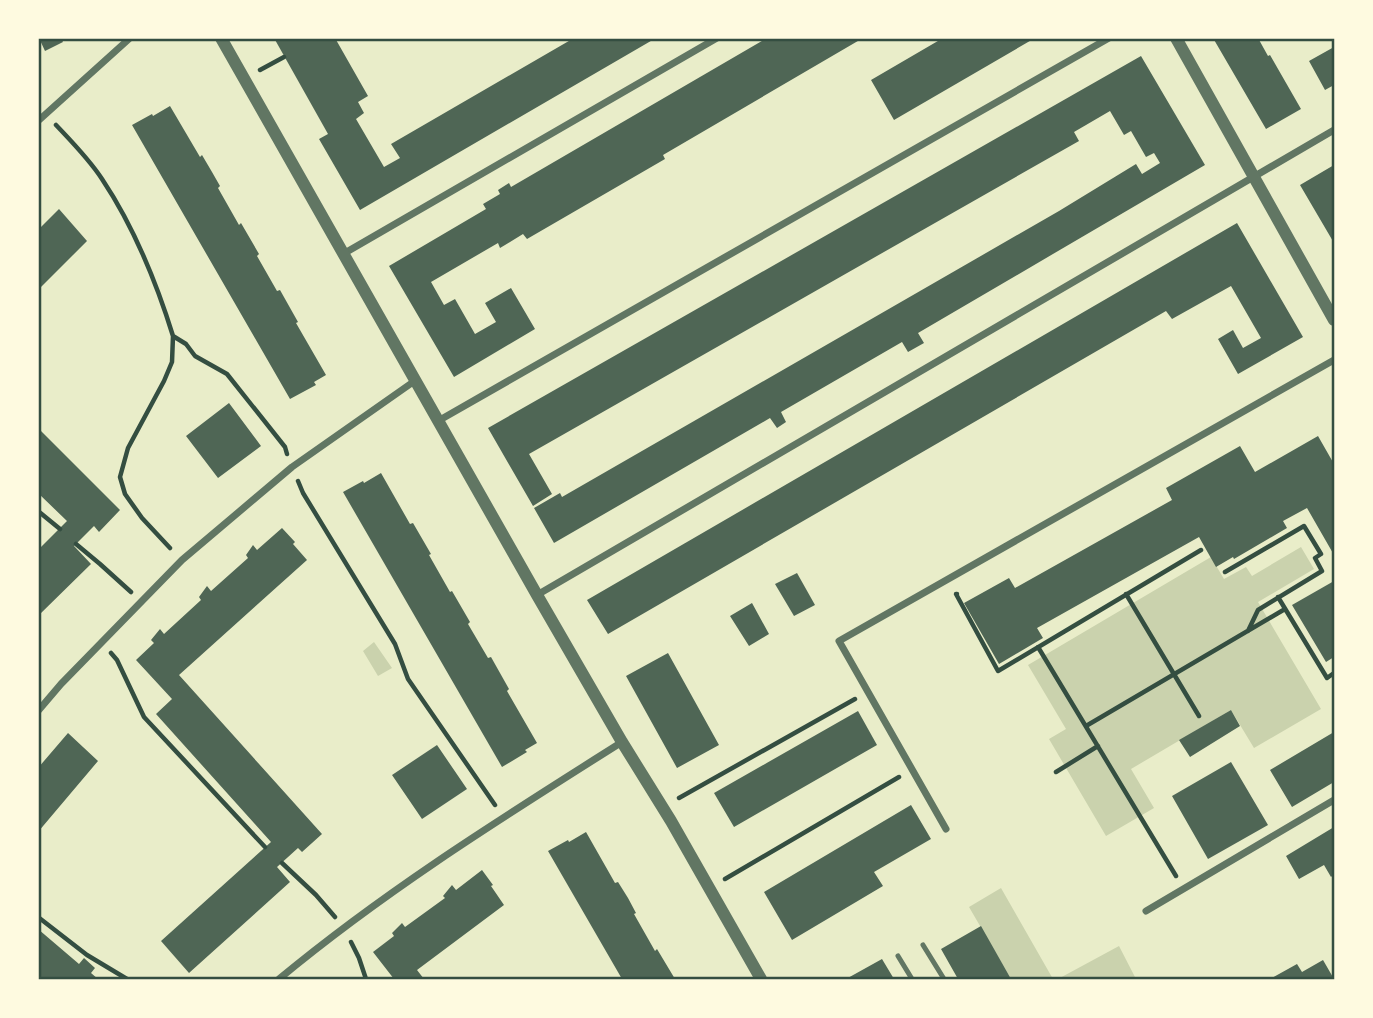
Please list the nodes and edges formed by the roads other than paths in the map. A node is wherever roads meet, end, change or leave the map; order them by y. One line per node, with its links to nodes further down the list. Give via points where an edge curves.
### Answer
1 (130, 38): 6 (street)
2 (221, 38): 9 (street)
3 (717, 38): 9 (street)
4 (1109, 38): 13 (street)
5 (1176, 38): 8 (street)
6 (38, 121)
7 (1335, 131): 8 (street)
8 (1255, 177): 10 (street); 14 (street)
9 (343, 254): 12 (street)
10 (1335, 320)
11 (1335, 360): 18 (street, via 839,641)
12 (416, 380): 13 (street); 15 (street, via 292,467 182,560)
13 (438, 421): 14 (street)
14 (537, 595): 16 (street)
15 (38, 711)
16 (622, 742): 22 (street, via 466,841); 23 (street)
17 (1335, 800): 19 (street)
18 (946, 830)
19 (1146, 911)
20 (923, 944): 25 (lane)
21 (898, 956): 24 (lane)
22 (279, 979)
23 (761, 979)
24 (912, 979)
25 (943, 979)

